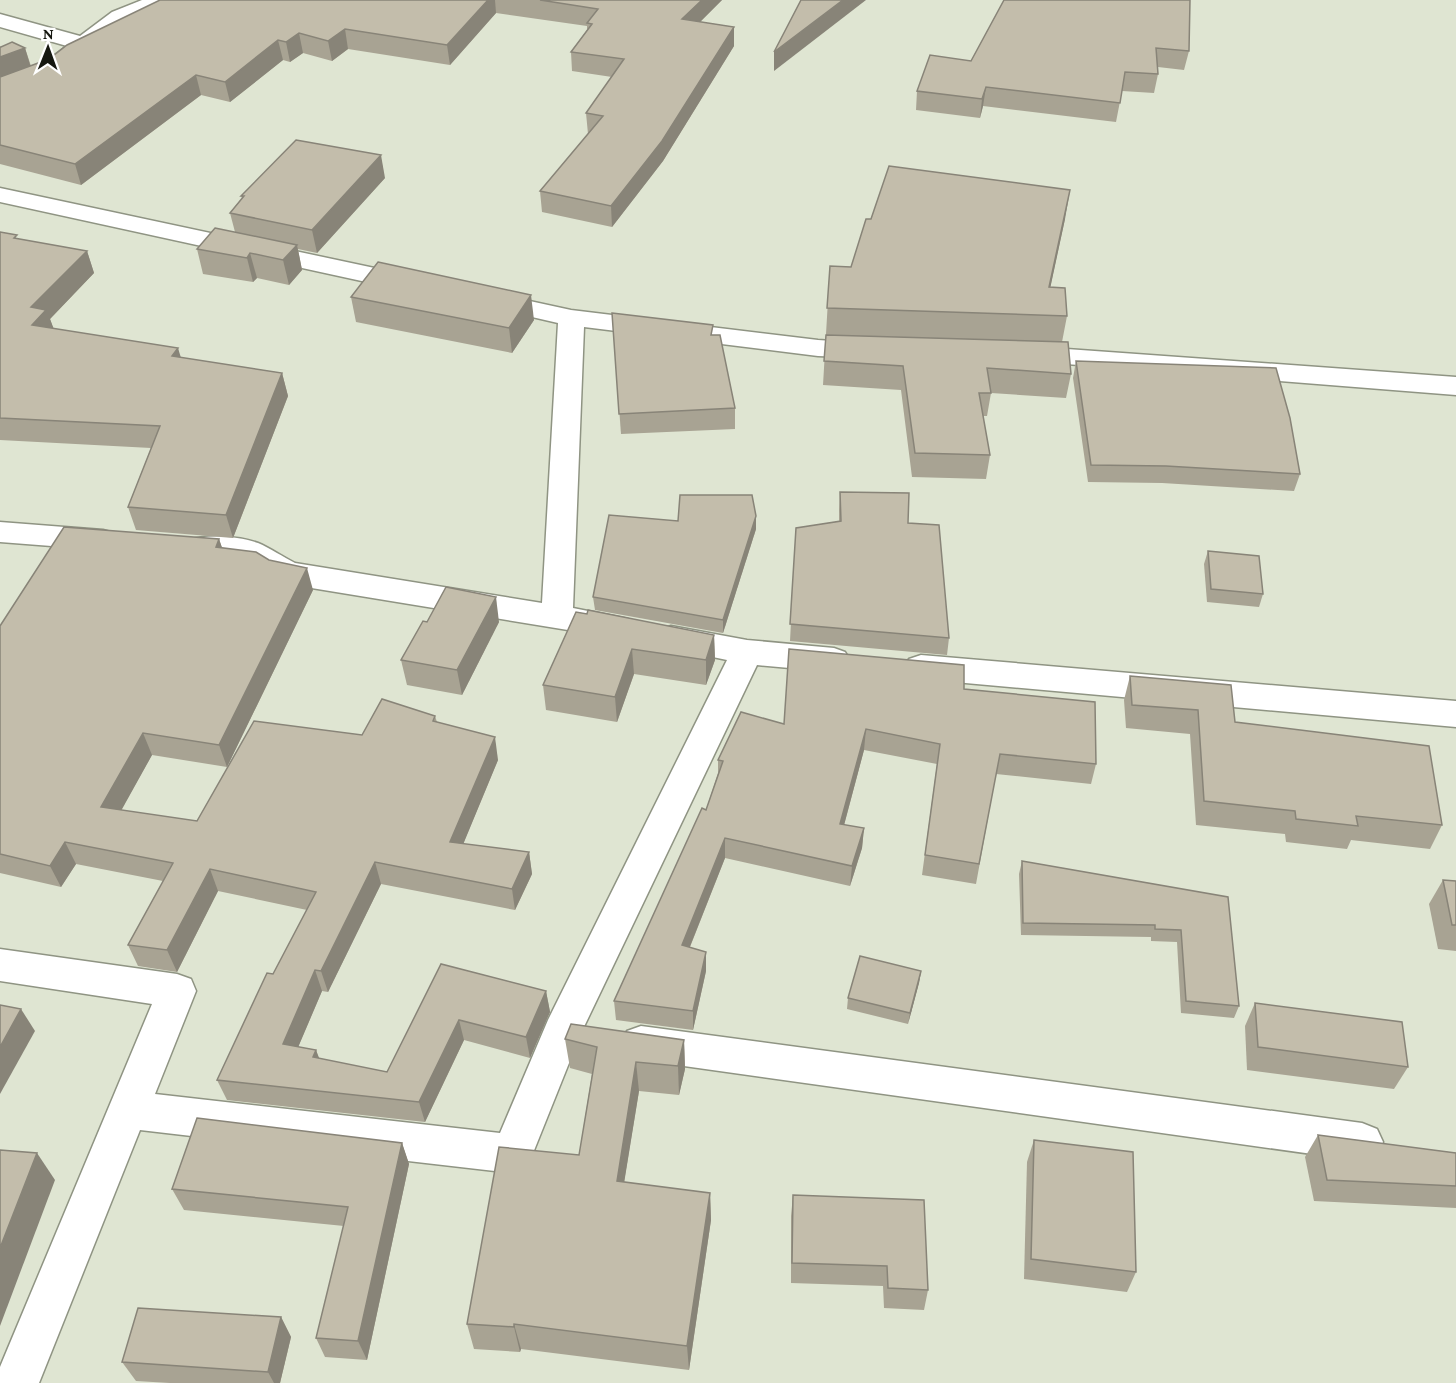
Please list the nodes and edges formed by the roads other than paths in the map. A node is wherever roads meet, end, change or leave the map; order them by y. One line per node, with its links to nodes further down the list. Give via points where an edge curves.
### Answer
1 (161, 0): 3 (street, via 119,16)
2 (0, 20): 3 (street)
3 (83, 44): 4 (street, via 47,72)
4 (0, 90)
5 (0, 195): 6 (street)
6 (431, 288)
7 (466, 295): 8 (street)
8 (571, 318): 9 (street, via 818,348); 15 (street)
9 (889, 350)
10 (997, 354): 11 (street)
11 (1456, 386)
12 (0, 532): 13 (street)
13 (130, 542)
14 (166, 545): 15 (street, via 249,551 287,573)
15 (557, 616): 16 (street)
16 (747, 652): 17 (street); 19 (street)
17 (1456, 714)
18 (0, 965): 20 (street, via 177,991)
19 (589, 1035): 20 (street, via 512,1154); 21 (street)
20 (129, 1110): 22 (street)
21 (1397, 1147)
22 (16, 1383)

